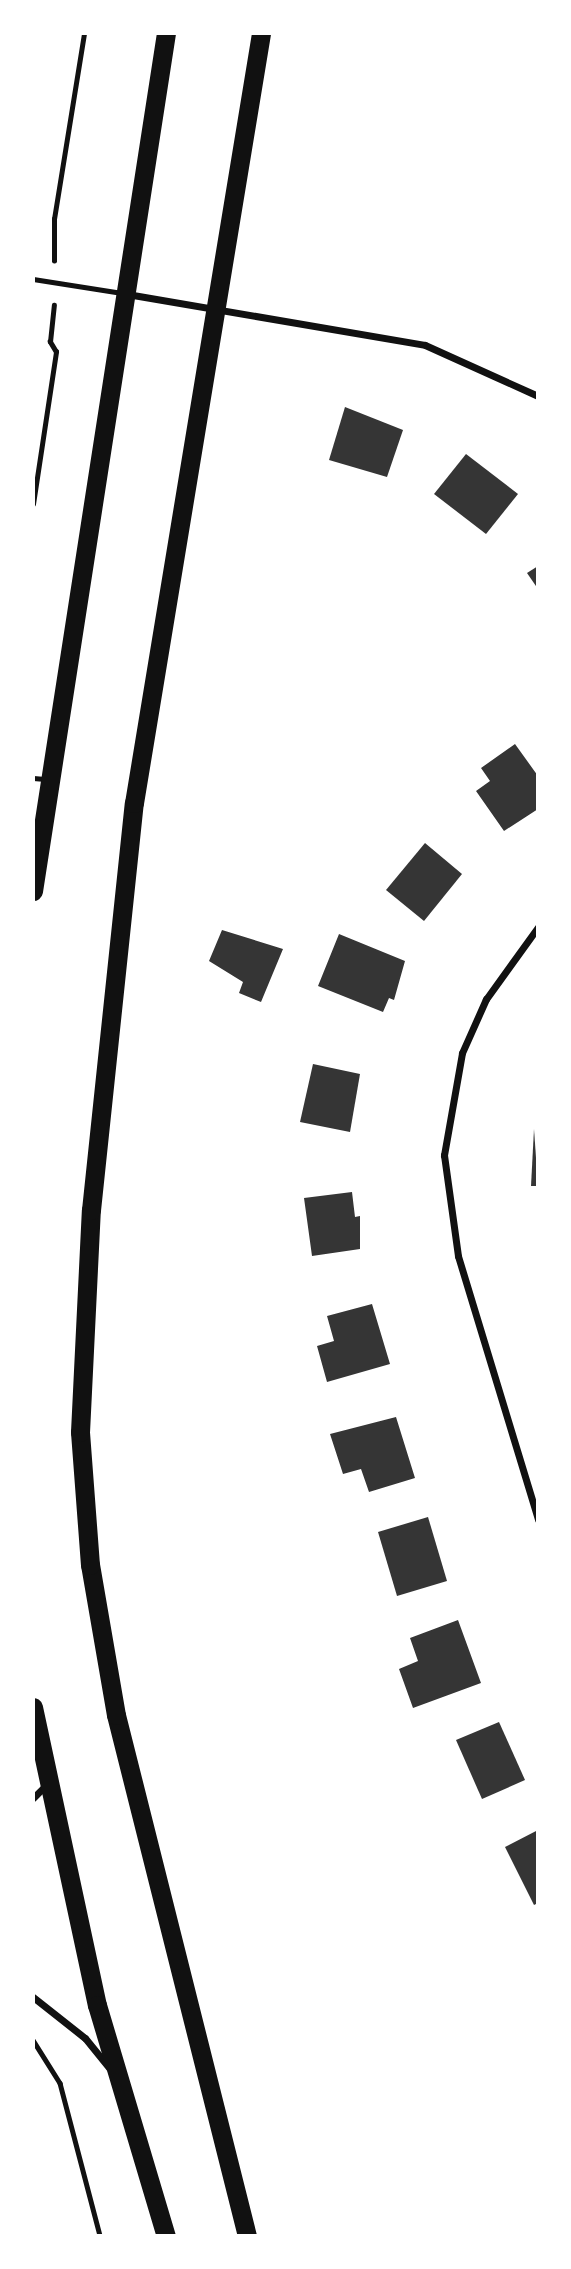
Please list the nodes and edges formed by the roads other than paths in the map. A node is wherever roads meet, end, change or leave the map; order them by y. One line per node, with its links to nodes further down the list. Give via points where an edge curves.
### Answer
1 (166, 33): 4 (highway)
2 (261, 33): 5 (highway)
3 (33, 279): 4 (lane)
4 (125, 294): 5 (street); 7 (highway)
5 (214, 310): 6 (street, via 425,345); 17 (highway, via 134,803 91,1210 80,1432 90,1565 116,1715)
6 (538, 396)
7 (41, 778): 8 (highway)
8 (33, 891)
9 (538, 928): 10 (street, via 486,999 462,1053 444,1155 458,1256)
10 (538, 1520)
11 (33, 1707): 12 (highway)
12 (47, 1784): 13 (street); 15 (highway, via 65,1875)
13 (33, 1798)
14 (33, 1997): 15 (street, via 85,2038)
15 (121, 2084): 16 (highway)
16 (166, 2236)
17 (247, 2236)

